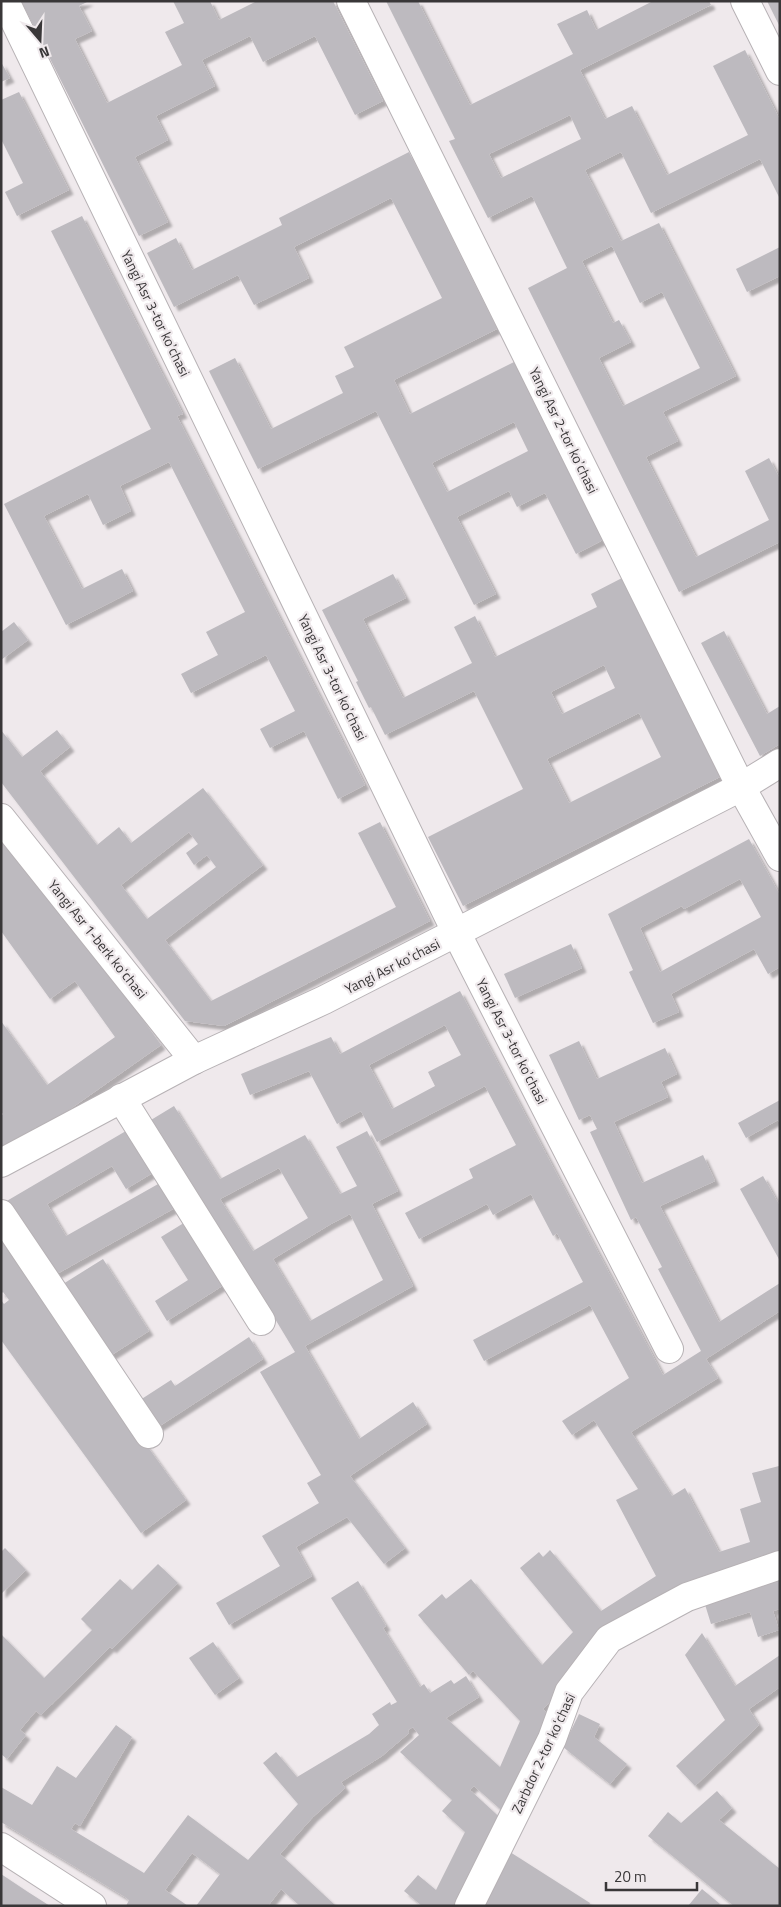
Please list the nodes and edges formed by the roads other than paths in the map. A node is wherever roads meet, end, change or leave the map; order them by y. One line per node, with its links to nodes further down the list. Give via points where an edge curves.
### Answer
1 (5, 1): 9 (street, Yangi Asr 3-tor koʼchasi)
2 (351, 1): 6 (street, Yangi Asr 2-tor koʼchasi)
3 (745, 1): 4 (street)
4 (780, 71)
5 (780, 763): 6 (street, Yangi Asr koʻchasi)
6 (741, 787): 8 (street, Yangi Asr 2-tor koʼchasi); 9 (street, Yangi Asr koʻchasi)
7 (1, 818): 10 (street, Yangi Asr 1-berk koʻchasi)
8 (780, 857)
9 (457, 934): 10 (street, Yangi Asr koʻchasi); 15 (street, Yangi Asr 3-tor koʼchasi)
10 (194, 1060): 11 (street, Yangi Asr koʻchasi)
11 (121, 1098): 12 (street, Yangi Asr koʻchasi); 14 (street)
12 (1, 1163)
13 (1, 1214): 16 (street)
14 (261, 1321)
15 (669, 1349)
16 (149, 1434)
17 (780, 1565): 20 (street, Zarbdor 2-tor koʻchasi, via 687,1597 609,1639 570,1692 552,1739)
18 (1, 1847): 19 (street)
19 (92, 1906)
20 (469, 1906)

